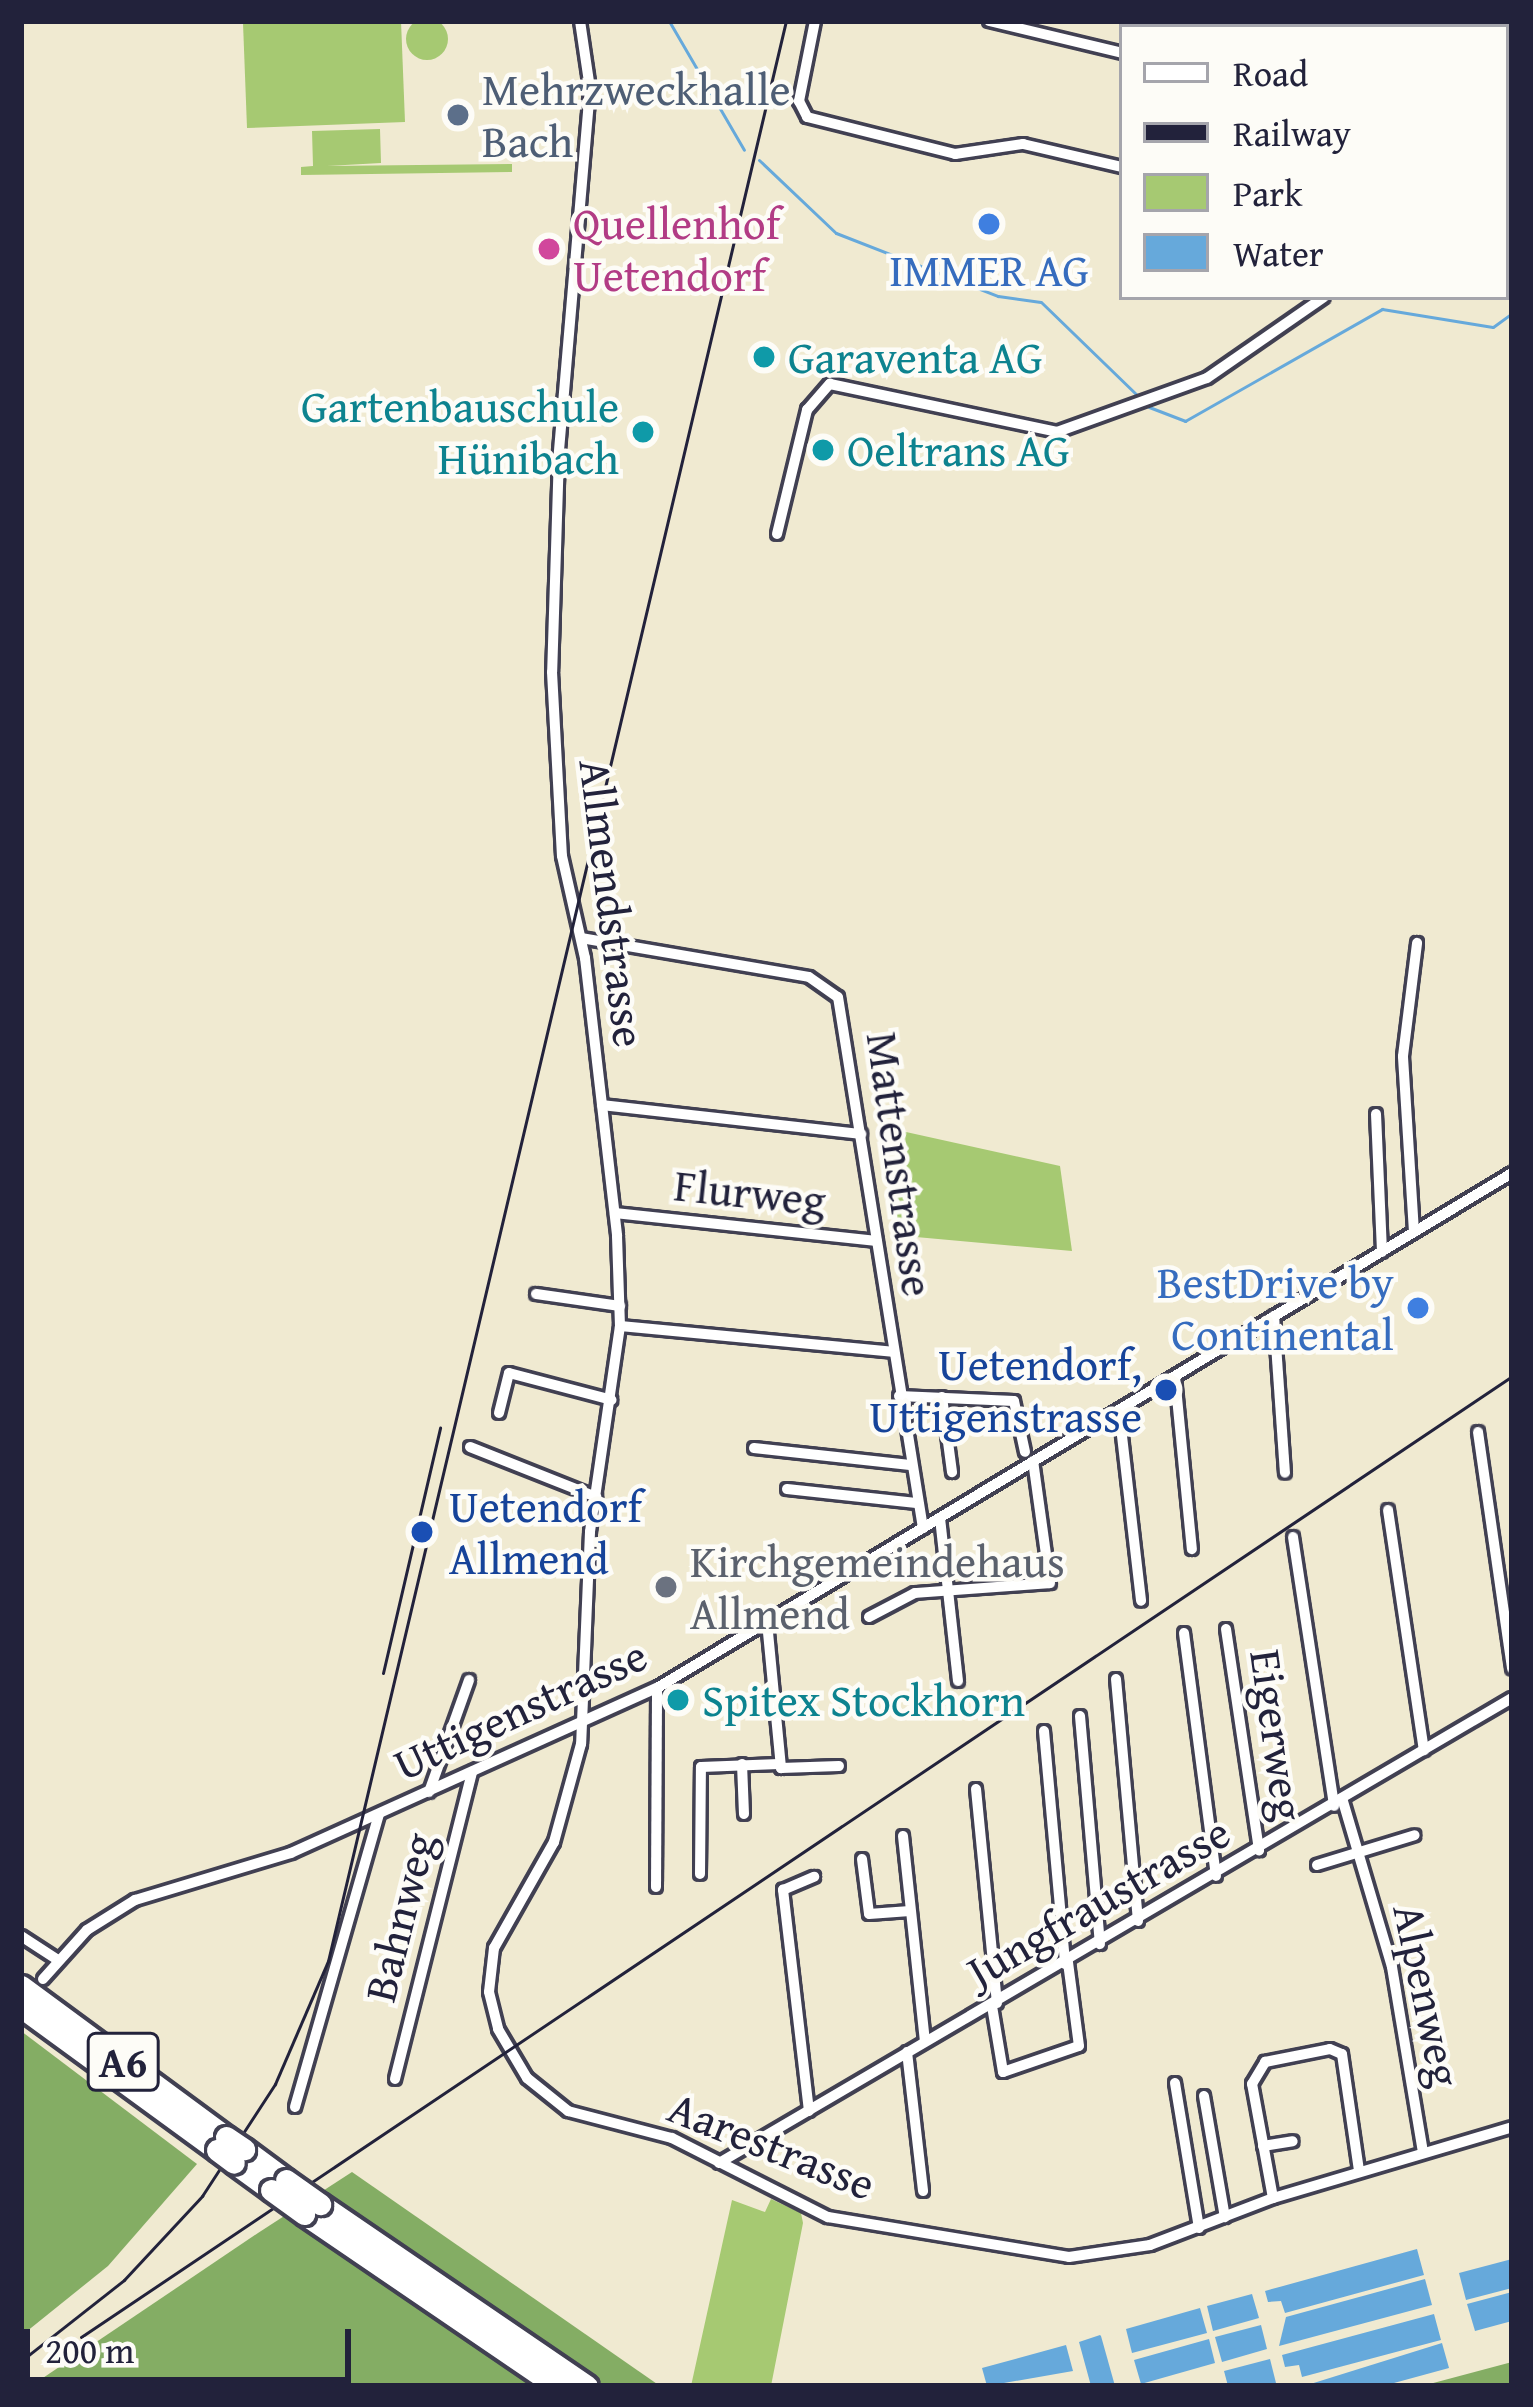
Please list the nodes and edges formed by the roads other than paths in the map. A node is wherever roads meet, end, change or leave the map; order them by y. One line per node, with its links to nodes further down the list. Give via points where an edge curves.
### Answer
1 (580, 21): 8 (street, Allmendstrasse, via 590,89 562,404 551,652 562,856)
2 (814, 21): 5 (street, via 799,101 807,117 956,154 1023,144)
3 (989, 21): 4 (street)
4 (1119, 52)
5 (1119, 166)
6 (1320, 300): 7 (street, via 1207,378 1058,432 830,384 811,398)
7 (777, 534)
8 (581, 938): 10 (street, Allmendstrasse); 12 (street, Mattenstrasse, via 831,988 842,1010)
9 (1417, 943): 15 (street, via 1403,1056)
10 (602, 1106): 12 (street); 14 (street, Allmendstrasse)
11 (1376, 1114): 17 (street)
12 (861, 1134): 16 (street, Mattenstrasse)
13 (1512, 1174): 15 (street, Uttigenstrasse)
14 (615, 1214): 16 (street, Flurweg); 19 (street, Allmendstrasse)
15 (1414, 1232): 17 (street, Uttigenstrasse)
16 (877, 1241): 22 (street, Mattenstrasse)
17 (1382, 1252): 20 (street, Uttigenstrasse)
18 (536, 1294): 19 (street)
19 (620, 1306): 21 (street, Allmendstrasse)
20 (1274, 1316): 23 (street, Uttigenstrasse); 35 (street)
21 (620, 1326): 22 (street); 26 (street, Allmendstrasse)
22 (893, 1352): 24 (street, Mattenstrasse)
23 (1174, 1377): 27 (street, Uttigenstrasse); 43 (street)
24 (899, 1396): 25 (street); 33 (street, Mattenstrasse)
25 (942, 1397): 32 (street, via 1014,1401); 34 (street)
26 (612, 1400): 28 (street, via 509,1373); 37 (street, Allmendstrasse)
27 (1119, 1410): 32 (street, Uttigenstrasse); 45 (street)
28 (499, 1412)
29 (1478, 1432): 50 (street)
30 (470, 1447): 37 (street)
31 (754, 1448): 33 (street)
32 (1029, 1457): 40 (street, Uttigenstrasse); 44 (street, via 1050,1583)
33 (910, 1465): 38 (street, Mattenstrasse)
34 (952, 1472)
35 (1285, 1473)
36 (787, 1489): 38 (street)
37 (596, 1497): 57 (street, Allmendstrasse)
38 (916, 1503): 41 (street, Mattenstrasse)
39 (1388, 1510): 59 (street)
40 (940, 1517): 41 (street, Uttigenstrasse); 44 (street)
41 (922, 1528): 47 (street, Uttigenstrasse)
42 (1293, 1538): 66 (street, Alpenweg)
43 (1192, 1549)
44 (951, 1591): 46 (street, via 909,1595); 53 (street)
45 (1141, 1601)
46 (869, 1617)
47 (766, 1622): 54 (street, Uttigenstrasse); 60 (street)
48 (1226, 1629): 71 (street, Eigerweg)
49 (1184, 1633): 76 (street)
50 (1512, 1669)
51 (1116, 1678): 80 (street)
52 (470, 1680): 65 (street)
53 (958, 1681)
54 (657, 1688): 57 (street, Uttigenstrasse); 78 (street)
55 (1512, 1698): 59 (street, Jungfraustrasse)
56 (1080, 1716): 82 (street)
57 (584, 1722): 63 (street, Uttigenstrasse); 100 (street, Aarestrasse, via 554,1842 494,1948 495,2021 519,2068 559,2105 599,2125 661,2134)
58 (1044, 1731): 84 (street)
59 (1424, 1750): 66 (street, Jungfraustrasse)
60 (779, 1763): 61 (street); 62 (street, via 790,1774)
61 (742, 1764): 68 (street); 75 (street, via 701,1767)
62 (839, 1766)
63 (472, 1772): 65 (street, Uttigenstrasse); 90 (street, Bahnweg)
64 (976, 1789): 86 (street)
65 (429, 1792): 67 (street, Uttigenstrasse)
66 (1338, 1802): 71 (street, Jungfraustrasse); 72 (street, Alpenweg)
67 (380, 1814): 83 (street, Uttigenstrasse, via 277,1858 135,1900); 93 (street)
68 (744, 1814)
69 (1415, 1835): 72 (street, Alpenweg)
70 (903, 1837): 79 (street)
71 (1258, 1851): 76 (street, Jungfraustrasse)
72 (1358, 1852): 74 (street, Alpenweg); 99 (street, Alpenweg, via 1395,1977)
73 (862, 1859): 79 (street, via 869,1914)
74 (1317, 1864)
75 (700, 1874)
76 (1216, 1876): 80 (street, Jungfraustrasse)
77 (814, 1877): 94 (street, via 783,1890)
78 (656, 1887)
79 (910, 1911): 88 (street)
80 (1138, 1921): 82 (street, Jungfraustrasse)
81 (21, 1936): 83 (street)
82 (1100, 1943): 84 (street, Jungfraustrasse)
83 (58, 1960): 85 (street, Uttigenstrasse)
84 (1066, 1963): 86 (street, Jungfraustrasse); 86 (street, via 1079,2046 1004,2072)
85 (32, 1983): 98 (highway, A6)
86 (994, 2004): 88 (street, Jungfraustrasse)
87 (21, 2007): 98 (highway, A6)
88 (925, 2041): 89 (street, Jungfraustrasse)
89 (907, 2051): 94 (street, Jungfraustrasse); 102 (street)
90 (395, 2079)
91 (1175, 2084): 106 (street)
92 (1204, 2096): 105 (street)
93 (295, 2107)
94 (809, 2111): 100 (street, Jungfraustrasse)
95 (1512, 2126): 99 (street, Aarestrasse)
96 (1293, 2141): 97 (street)
97 (1263, 2146): 101 (street, via 1256,2068 1336,2050 1345,2060); 103 (street)
98 (230, 2150): 104 (highway, A6, bridge)
99 (1423, 2152): 101 (street, Aarestrasse)
100 (719, 2163): 106 (street, Aarestrasse, via 848,2223 1069,2257 1127,2251)
101 (1359, 2171): 103 (street, Aarestrasse)
102 (923, 2191)
103 (1273, 2198): 105 (street, Aarestrasse)
104 (312, 2209): 107 (highway, A6); 108 (highway, A6)
105 (1226, 2217): 106 (street, Aarestrasse)
106 (1199, 2228)
107 (556, 2386)
108 (587, 2386)

